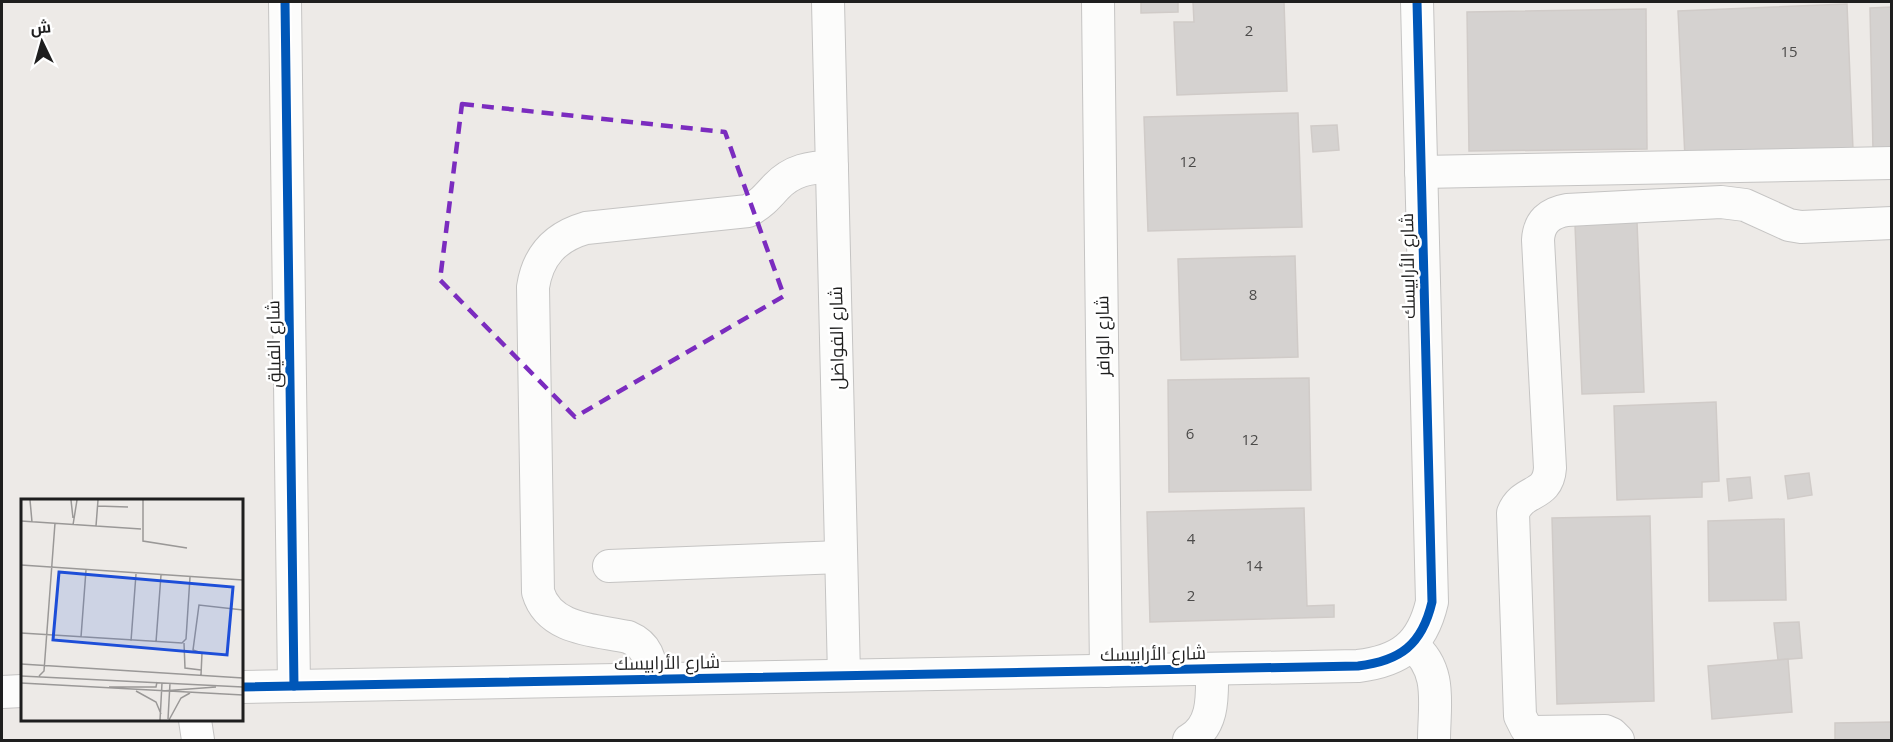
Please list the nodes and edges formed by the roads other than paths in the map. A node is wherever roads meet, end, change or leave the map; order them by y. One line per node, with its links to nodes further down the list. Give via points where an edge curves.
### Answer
1 (285, 2): 16 (street, شارع الفيلق)
2 (828, 2): 6 (street, شارع الفواضل)
3 (1098, 2): 13 (street, شارع الوافر)
4 (1417, 2): 7 (street, شارع الأرابيسك)
5 (1892, 163): 7 (street)
6 (832, 167): 9 (street, شارع الفواضل); 15 (street, via 794,173 767,199 737,214 572,232 548,249 535,273 538,592 555,619 637,641 650,657)
7 (1421, 172): 11 (street, شارع الأرابيسك, via 1432,603 1428,619)
8 (1892, 223): 24 (street, via 1801,227 1745,205 1721,202 1567,210 1556,212 1541,224 1538,240 1550,468 1546,484 1523,497 1513,513 1520,716 1532,732 1605,731)
9 (841, 557): 10 (street); 14 (street, شارع الفواضل)
10 (609, 566)
11 (1412, 645): 12 (street, شارع الأرابيسك, via 1379,663 1358,666); 23 (street, via 1430,664 1434,679)
12 (1212, 669): 13 (street, شارع الأرابيسك); 22 (street, via 1211,710 1205,724)
13 (1106, 671): 14 (street, شارع الأرابيسك)
14 (844, 675): 15 (street, شارع الأرابيسك)
15 (651, 679): 16 (street, شارع الأرابيسك)
16 (294, 686): 17 (street, شارع الأرابيسك)
17 (243, 687)
18 (21, 691): 19 (street)
19 (2, 692)
20 (195, 721): 21 (street)
21 (198, 741)
22 (1189, 741)
23 (1434, 741)
24 (1618, 741)

